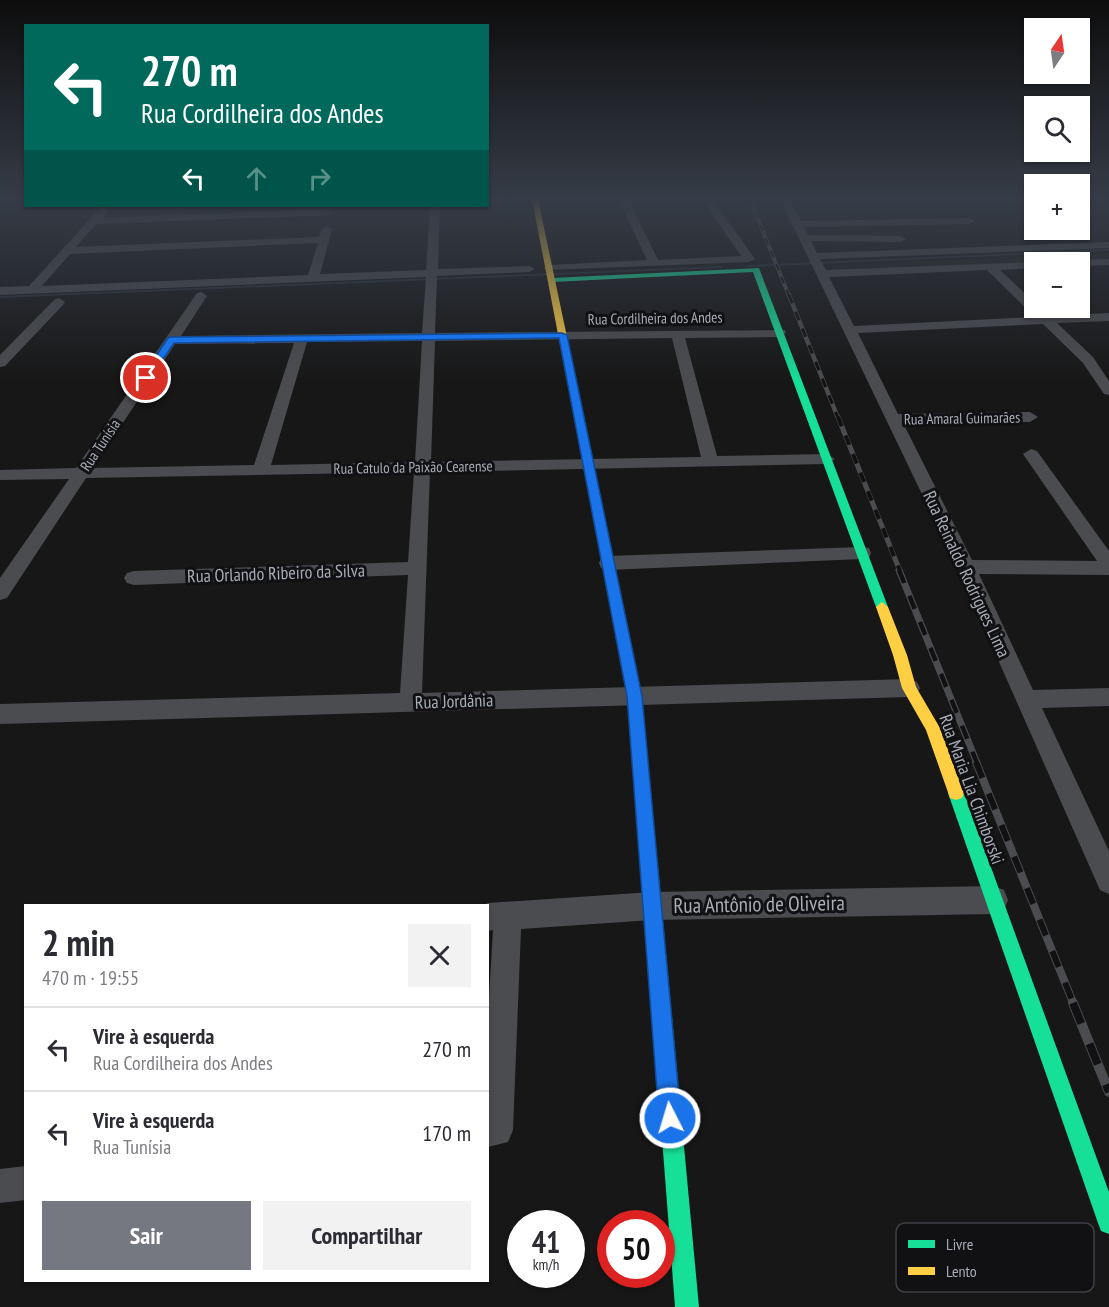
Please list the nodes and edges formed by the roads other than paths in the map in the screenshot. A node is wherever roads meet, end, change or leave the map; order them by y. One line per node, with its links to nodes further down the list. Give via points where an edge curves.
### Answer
1 (59, 260): 21 (street)
2 (318, 260): 18 (street)
3 (434, 260): 19 (street)
4 (548, 260): 17 (street)
5 (652, 260): 11 (street)
6 (750, 260): 13 (street)
7 (815, 260): 12 (street, Rua Reinaldo Rodrigues Lima)
8 (879, 260): 12 (street)
9 (1109, 262): 10 (street)
10 (1090, 263)
11 (654, 264): 13 (street); 17 (street)
12 (817, 264): 15 (street); 28 (street, Rua Reinaldo Rodrigues Lima)
13 (753, 265): 17 (street); 29 (street, Rua Maria Lia Chimborski)
14 (1024, 265): 15 (street)
15 (990, 267): 27 (street)
16 (529, 269): 19 (street)
17 (551, 274): 31 (street)
18 (313, 278): 19 (street); 21 (street)
19 (433, 279): 20 (street); 23 (street); 32 (street)
20 (524, 282)
21 (33, 289): 22 (street)
22 (0, 291)
23 (247, 294)
24 (201, 296): 34 (street, Rua Tunísia)
25 (0, 304): 35 (street, via 65,301)
26 (1109, 317): 27 (street)
27 (1046, 320): 28 (street); 36 (street, via 1088,360)
28 (850, 330): 38 (street, Rua Reinaldo Rodrigues Lima)
29 (780, 333): 30 (street, Rua Cordilheira dos Andes); 40 (street, Rua Maria Lia Chimborski)
30 (677, 334): 31 (street, Rua Cordilheira dos Andes); 41 (street)
31 (562, 335): 32 (street, Rua Cordilheira dos Andes); 42 (street)
32 (430, 337): 33 (street, Rua Cordilheira dos Andes); 43 (street)
33 (302, 339): 34 (street, Rua Cordilheira dos Andes); 44 (street)
34 (171, 340): 45 (street, Rua Tunísia)
35 (0, 363)
36 (1109, 391)
37 (1030, 417): 38 (street, Rua Amaral Guimarães)
38 (894, 419): 50 (street, Rua Reinaldo Rodrigues Lima)
39 (1031, 454): 49 (street)
40 (826, 459): 41 (street, Rua Catulo da Paixão Cearense); 47 (street, Rua Maria Lia Chimborski)
41 (710, 461): 42 (street, Rua Catulo da Paixão Cearense)
42 (588, 464): 43 (street, Rua Catulo da Paixão Cearense); 48 (street)
43 (424, 467): 44 (street, Rua Catulo da Paixão Cearense); 51 (street)
44 (261, 470): 45 (street, Rua Catulo da Paixão Cearense)
45 (81, 474): 46 (street, Rua Catulo da Paixão Cearense); 53 (street, Rua Tunísia)
46 (0, 475)
47 (862, 553): 48 (street); 54 (street, Rua Maria Lia Chimborski)
48 (608, 563): 55 (street)
49 (1109, 566): 50 (street)
50 (966, 567): 57 (street, Rua Reinaldo Rodrigues Lima)
51 (418, 568): 52 (street, Rua Orlando Ribeiro da Silva); 58 (street)
52 (134, 578)
53 (0, 593)
54 (909, 688): 55 (street, Rua Jordânia); 61 (street, Rua Maria Lia Chimborski, via 933,728)
55 (634, 696): 58 (street, Rua Jordânia); 62 (street)
56 (1109, 697): 57 (street)
57 (1025, 699): 60 (street, Rua Reinaldo Rodrigues Lima)
58 (411, 702): 59 (street, Rua Jordânia)
59 (0, 714)
60 (1109, 881)
61 (994, 900): 62 (street, Rua Antônio de Oliveira); 67 (street, Rua Maria Lia Chimborski)
62 (652, 906): 63 (street, Rua Antônio de Oliveira); 68 (street)
63 (497, 917): 64 (street, via 496,1130)
64 (489, 1131)
65 (24, 1183): 66 (street)
66 (0, 1186)
67 (1109, 1223)
68 (687, 1307)

